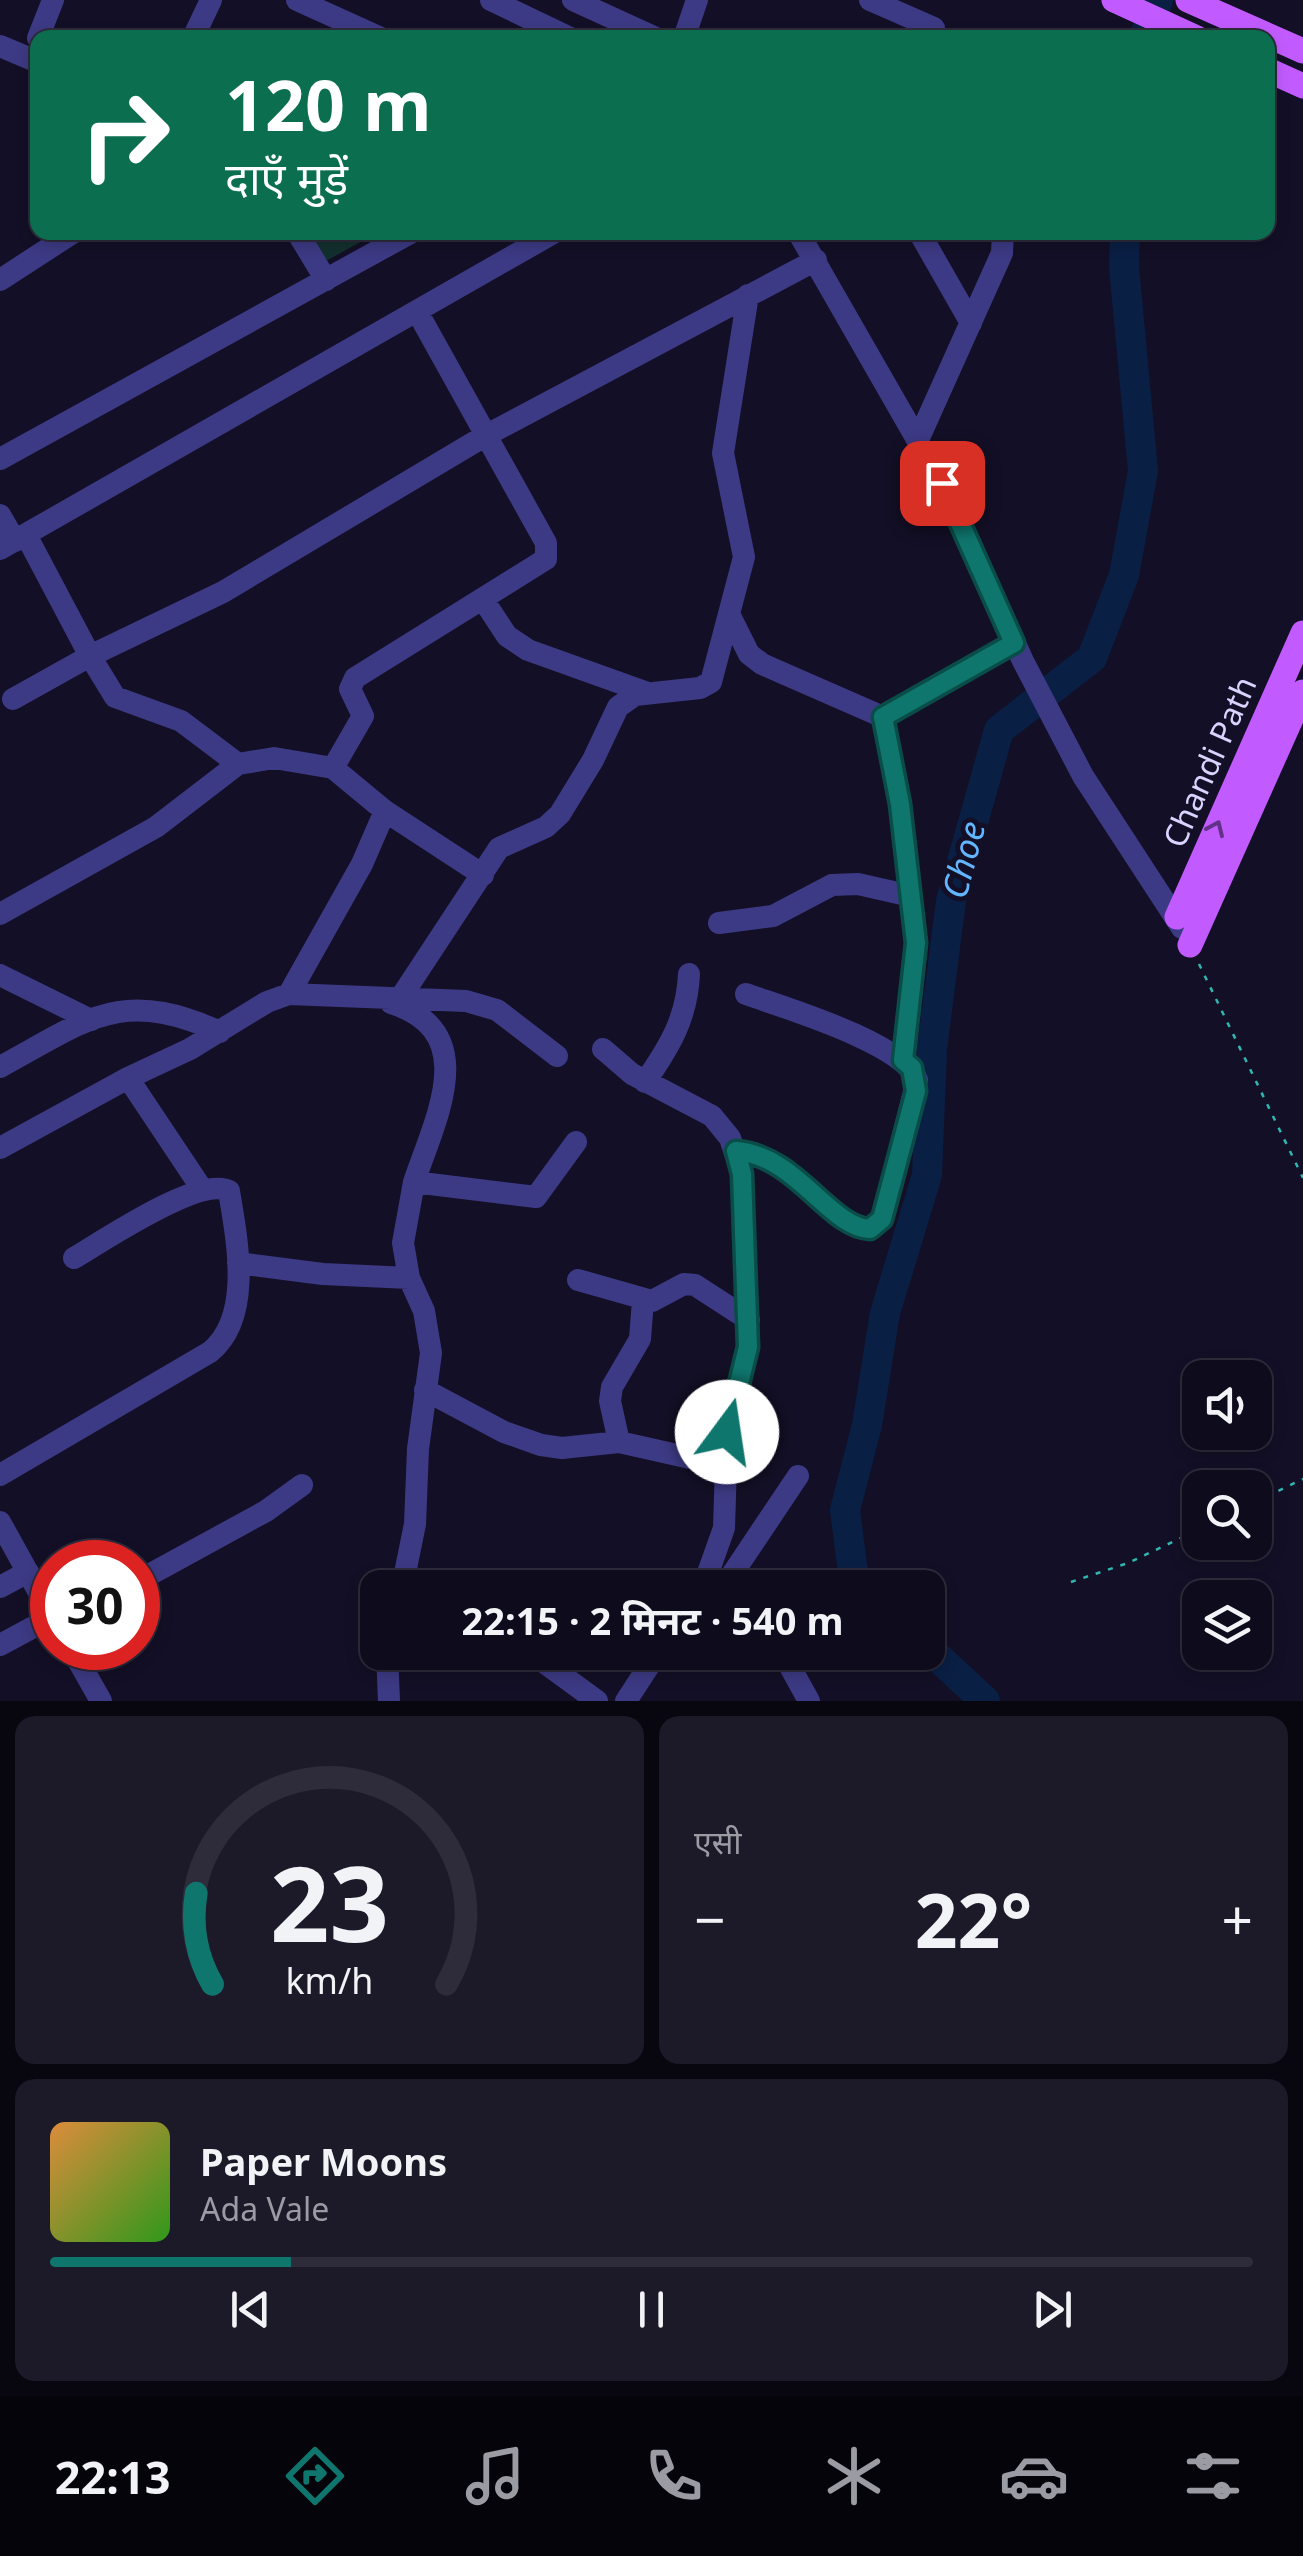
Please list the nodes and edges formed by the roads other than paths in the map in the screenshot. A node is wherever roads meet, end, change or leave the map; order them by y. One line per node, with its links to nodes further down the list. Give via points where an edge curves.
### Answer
1 (53, 0): 11 (street)
2 (211, 0): 12 (street)
3 (297, 0): 13 (street)
4 (491, 0): 14 (street)
5 (573, 0): 15 (street)
6 (697, 0): 16 (street)
7 (870, 0): 10 (street)
8 (1114, 0): 17 (main road)
9 (1188, 0): 18 (main road)
10 (934, 28)
11 (43, 30)
12 (196, 30)
13 (362, 30)
14 (554, 30)
15 (639, 30)
16 (687, 30)
17 (1180, 30)
18 (1253, 30)
19 (1275, 40): 22 (main road)
20 (0, 46): 21 (street)
21 (30, 48)
22 (1303, 52)
23 (1275, 73): 24 (main road)
24 (1303, 86)
25 (62, 240): 33 (street)
26 (301, 240): 34 (street)
27 (398, 240): 34 (street)
28 (541, 240): 36 (street)
29 (803, 240): 32 (street)
30 (923, 240): 37 (street)
31 (1003, 240): 37 (street)
32 (816, 260): 35 (street); 39 (street)
33 (0, 280)
34 (326, 280): 40 (street)
35 (748, 295): 38 (street); 44 (street, via 724,431 744,557)
36 (418, 313): 38 (street); 42 (street)
37 (970, 323): 39 (street)
38 (483, 437): 43 (street, via 548,552 538,568); 47 (street, via 223,592)
39 (918, 440): 46 (street)
40 (0, 459)
41 (0, 515): 42 (street)
42 (14, 542): 47 (street)
43 (484, 600): 49 (street, via 514,642); 53 (street, via 355,678 350,689 363,716)
44 (732, 618): 49 (street, via 711,682); 51 (street, via 749,654 762,664)
45 (1303, 633): 58 (main road, Chandi Path, one-way to 45)
46 (1018, 652): 51 (street); 58 (street, via 1082,776)
47 (90, 656): 50 (street); 52 (street, via 115,697 181,721)
48 (1303, 692): 60 (main road, Chandi Path)
49 (648, 693): 55 (street, via 618,707 553,821 506,842)
50 (13, 698)
51 (883, 717): 56 (street)
52 (238, 764): 53 (street, via 274,758); 57 (street, via 156,827)
53 (333, 768): 54 (street)
54 (385, 811): 55 (street); 63 (street)
55 (483, 874): 65 (street)
56 (911, 896): 59 (street, via 832,885 772,916); 70 (street, via 916,943)
57 (0, 914)
58 (1177, 917): 60 (street)
59 (719, 923)
60 (1190, 945)
61 (689, 974): 73 (street, via 681,1024)
62 (0, 975): 66 (street)
63 (290, 994): 65 (street); 67 (street)
64 (746, 994): 70 (street)
65 (390, 998): 69 (street, via 466,1001 497,1010); 77 (street, via 422,1016 447,1055)
66 (92, 1020): 67 (street, via 119,1009 150,1008); 71 (street)
67 (220, 1032): 72 (street)
68 (603, 1049): 73 (street)
69 (557, 1056)
70 (903, 1060): 76 (street, via 912,1068 916,1091 882,1219 870,1229 851,1223 767,1157)
71 (0, 1067)
72 (128, 1078): 75 (street); 78 (street)
73 (645, 1082): 76 (street, via 712,1116)
74 (576, 1142): 77 (street, via 536,1197)
75 (0, 1148)
76 (736, 1151): 84 (street)
77 (414, 1182): 81 (street, via 403,1243)
78 (202, 1189): 79 (street); 80 (street, via 229,1191)
79 (74, 1258)
80 (238, 1263): 81 (street); 88 (street, via 234,1315 223,1342)
81 (409, 1278): 85 (street, via 429,1330)
82 (578, 1280): 83 (street)
83 (643, 1300): 84 (street, via 695,1285); 86 (street, via 640,1339 612,1387)
84 (749, 1320): 87 (street)
85 (426, 1390): 86 (street, via 541,1445); 93 (street)
86 (619, 1442): 87 (street)
87 (726, 1466): 94 (street, via 724,1528)
88 (0, 1474)
89 (798, 1476): 95 (street)
90 (302, 1485): 92 (street)
91 (0, 1522): 96 (street)
92 (160, 1568)
93 (406, 1570)
94 (709, 1570)
95 (743, 1570)
96 (28, 1572): 97 (street); 98 (street)
97 (30, 1576)
98 (0, 1587)
99 (30, 1628): 100 (street)
100 (0, 1645)
101 (83, 1670): 106 (street)
102 (388, 1670): 107 (street)
103 (555, 1670): 108 (street)
104 (646, 1670): 109 (street)
105 (792, 1670): 110 (street)
106 (101, 1701)
107 (389, 1701)
108 (598, 1701)
109 (626, 1701)
110 (809, 1701)

